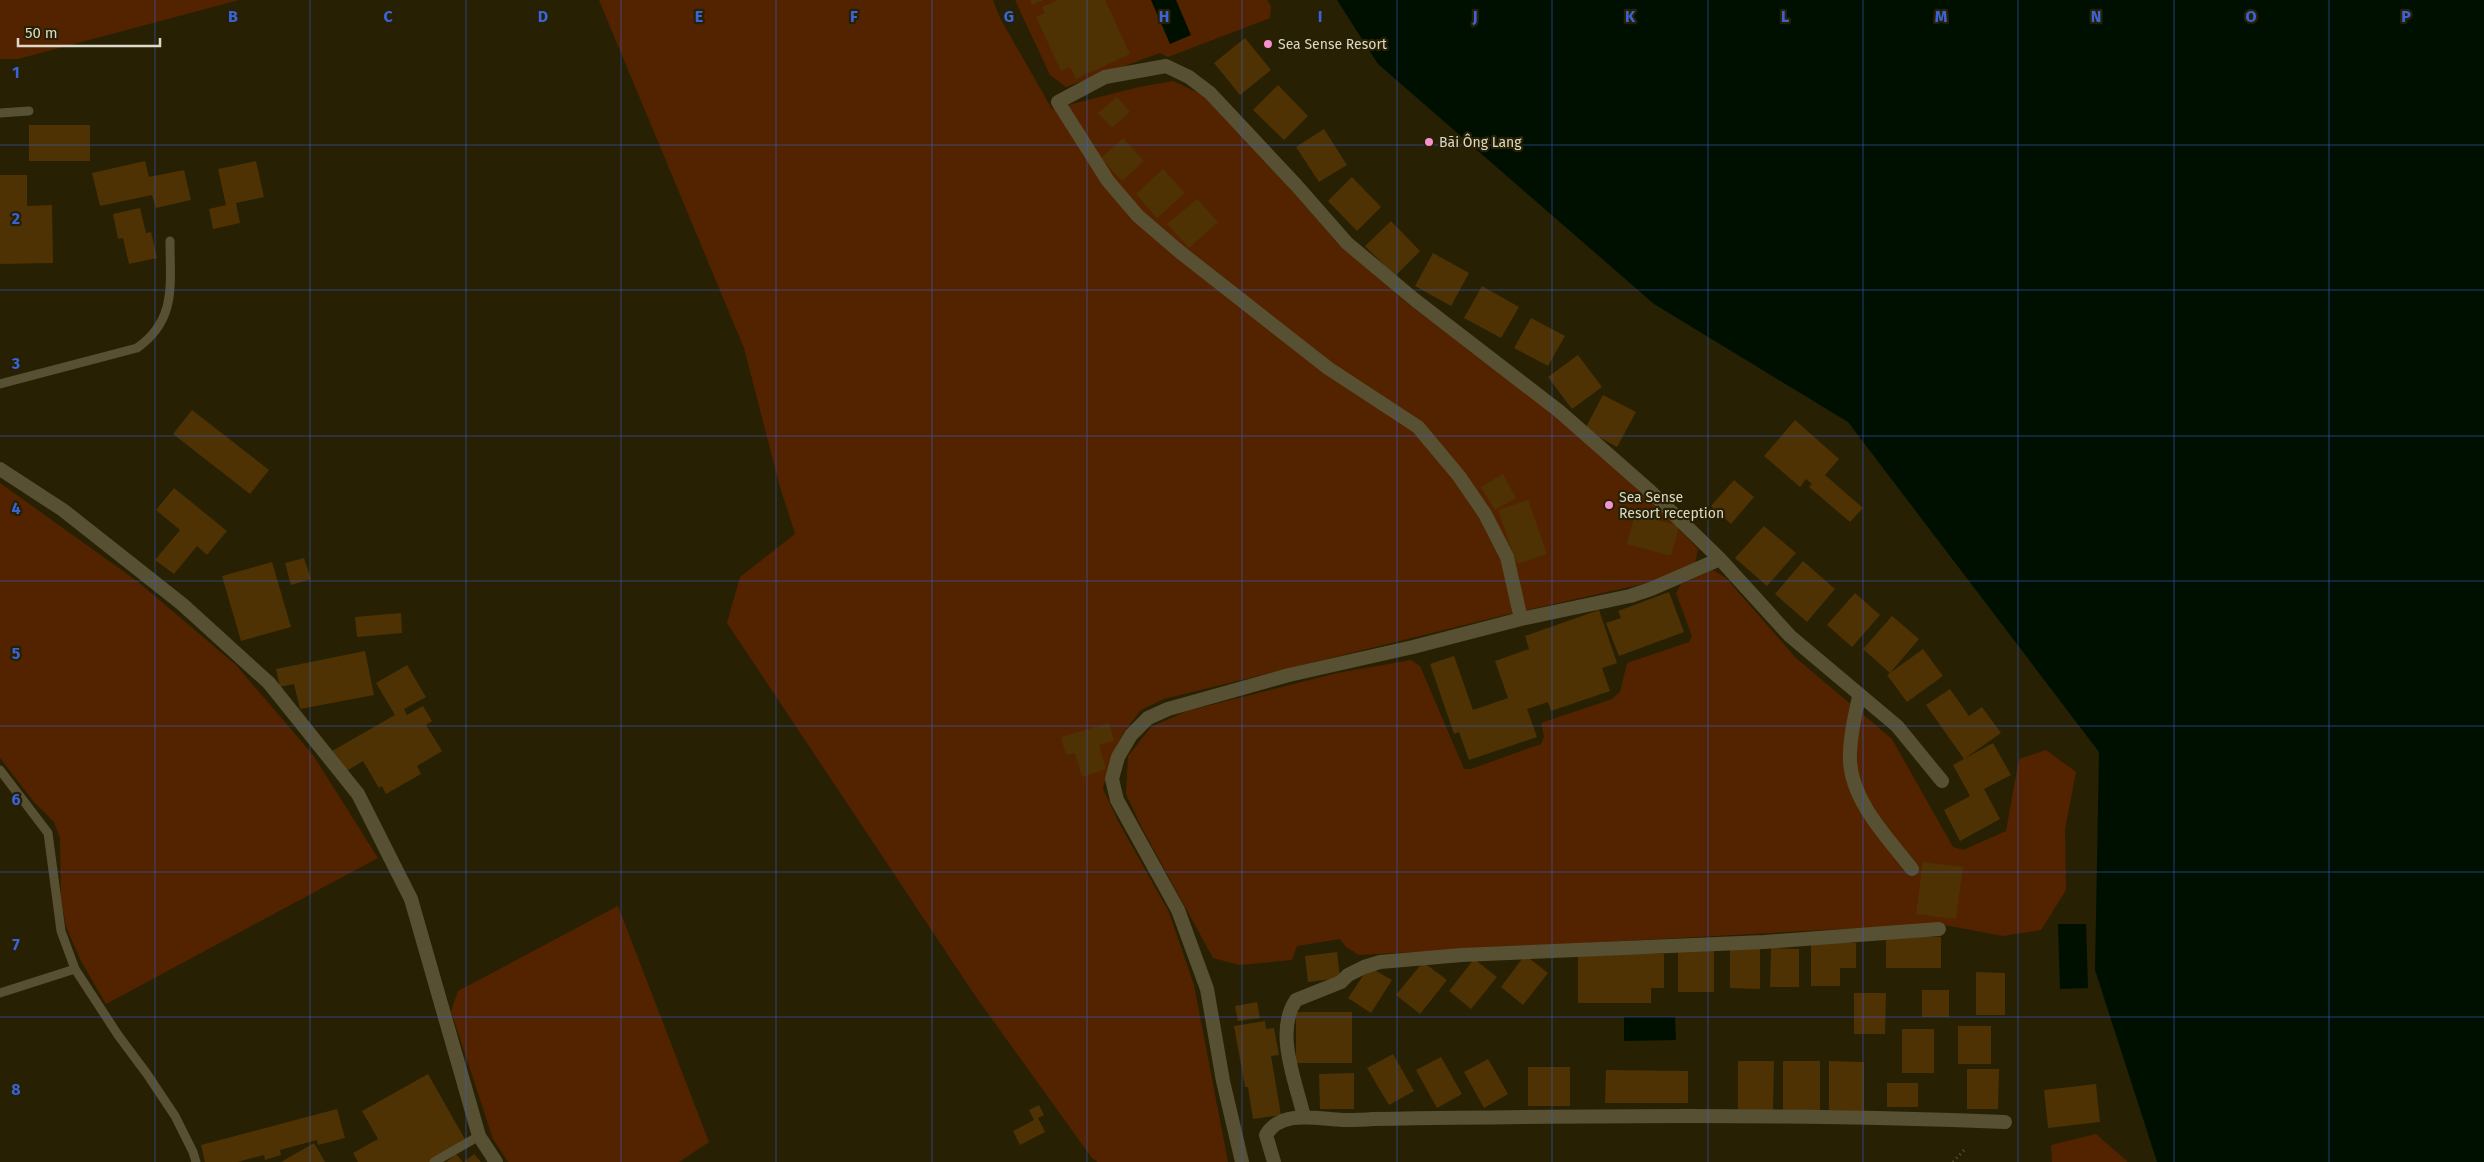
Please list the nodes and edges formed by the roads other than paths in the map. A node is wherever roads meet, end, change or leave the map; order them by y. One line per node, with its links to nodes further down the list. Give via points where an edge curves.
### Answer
1 (29, 111): 2 (lane)
2 (0, 113)
3 (170, 241): 4 (lane, via 169,304 159,327 146,342 137,348)
4 (0, 384)
5 (0, 469): 17 (street, via 64,510 182,604 262,677 358,794 411,898)
6 (1720, 559): 7 (street, via 1630,596); 7 (street, via 1650,491 1558,411 1347,244 1217,100 1189,77 1166,66 1105,77 1058,102 1108,181 1138,216 1328,368 1418,427 1459,476 1485,514 1507,557); 8 (street, via 1790,636)
7 (1521, 619): 21 (street, via 1289,675 1168,709 1148,718 1118,756 1112,779 1117,800 1178,910 1207,989 1223,1081)
8 (1859, 696): 10 (street, via 1897,726); 11 (street, via 1850,747 1855,784 1864,804)
9 (0, 770): 13 (lane, via 48,833 60,931)
10 (1942, 782)
11 (1912, 869)
12 (1939, 929): 15 (street, via 1764,942 1462,955 1380,962 1296,1000 1292,1006 1285,1038)
13 (75, 969): 14 (lane); 18 (lane, via 175,1116)
14 (0, 993)
15 (1304, 1117): 16 (street, via 1344,1120 1898,1118); 22 (street, via 1280,1122 1269,1130 1266,1135)
16 (2005, 1122)
17 (478, 1136): 19 (lane); 20 (street)
18 (196, 1162)
19 (434, 1162)
20 (496, 1162)
21 (1242, 1162)
22 (1274, 1162)

